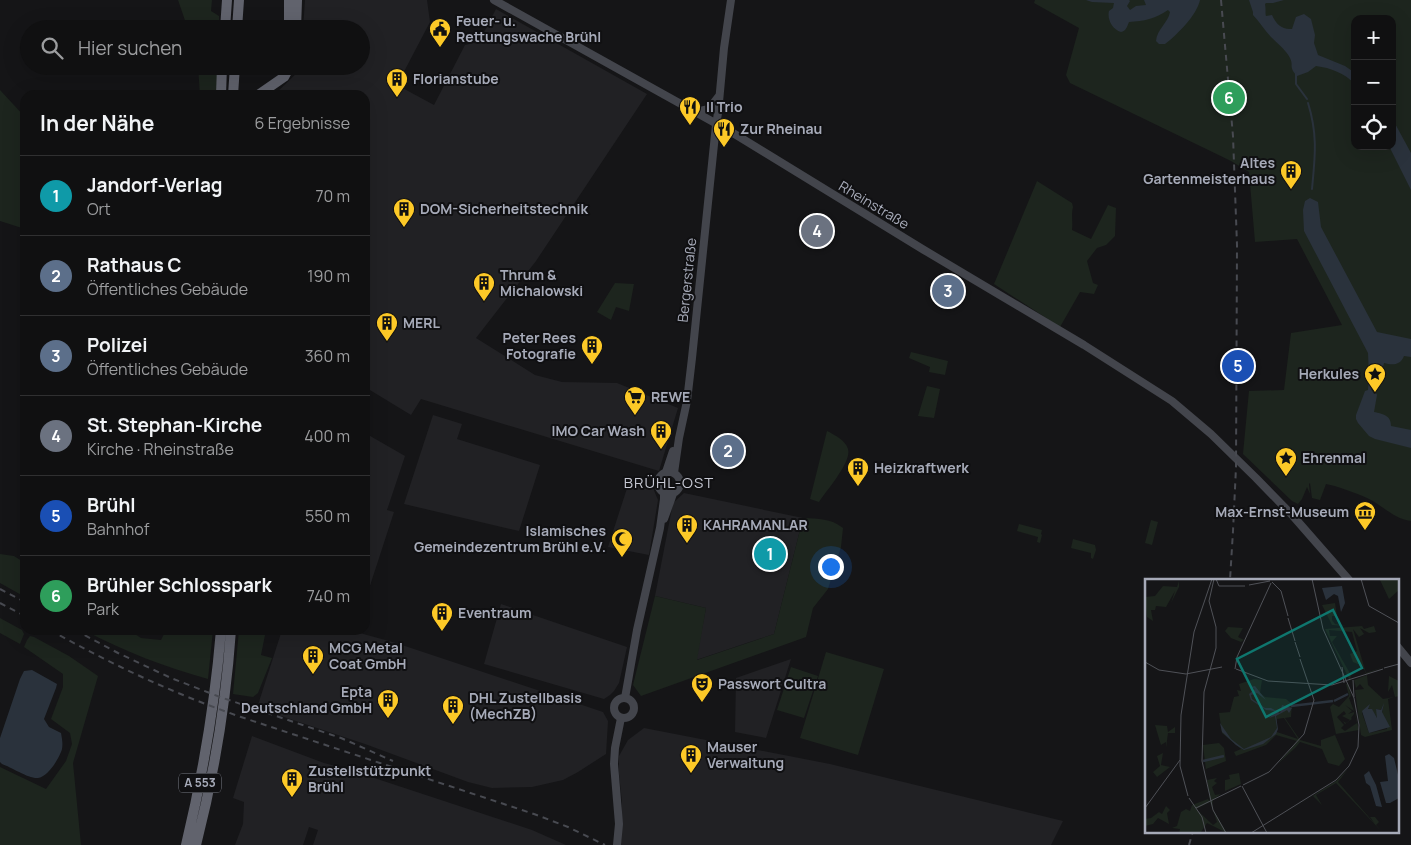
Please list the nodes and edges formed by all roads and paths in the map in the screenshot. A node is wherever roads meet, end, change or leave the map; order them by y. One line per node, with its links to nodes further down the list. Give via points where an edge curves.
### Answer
1 (227, 0): 7 (highway)
2 (239, 0): 8 (highway)
3 (289, 0): 9 (highway)
4 (297, 0): 10 (highway)
5 (494, 0): 18 (main road, Rheinstraße)
6 (731, 0): 17 (main road, Bergerstraße)
7 (226, 20)
8 (239, 20)
9 (289, 20)
10 (296, 20)
11 (222, 75): 14 (highway)
12 (233, 75): 15 (highway)
13 (285, 75): 16 (highway)
14 (221, 90)
15 (232, 90)
16 (265, 90)
17 (720, 94): 18 (main road, via 709,109); 19 (main road, Bergerstraße)
18 (695, 112): 19 (main road, Rheinstraße)
19 (716, 125): 20 (main road, Bergerstraße, via 692,358); 24 (main road, Rheinstraße, via 1172,401 1293,516)
20 (670, 473): 21 (main road, Bergerstraße, via 661,475 657,484); 22 (main road, Bergerstraße, via 679,478 680,485)
21 (664, 493): 22 (main road); 23 (main road, Bergerstraße)
22 (673, 494): 23 (main road, Bergerstraße)
23 (660, 528): 30 (main road, Bergerstraße)
24 (1349, 579)
25 (221, 635): 29 (highway, A 553)
26 (230, 635): 29 (highway, A 553)
27 (1398, 647): 28 (main road)
28 (1411, 664)
29 (220, 688): 32 (highway, A 553)
30 (625, 698): 31 (main road, via 614,706); 31 (main road, via 631,701 634,709 630,716)
31 (621, 718): 35 (main road, via 614,764 620,824)
32 (216, 722): 33 (highway, A 553); 34 (highway, A 553, via 208,789)
33 (186, 845)
34 (196, 845)
35 (617, 845)

